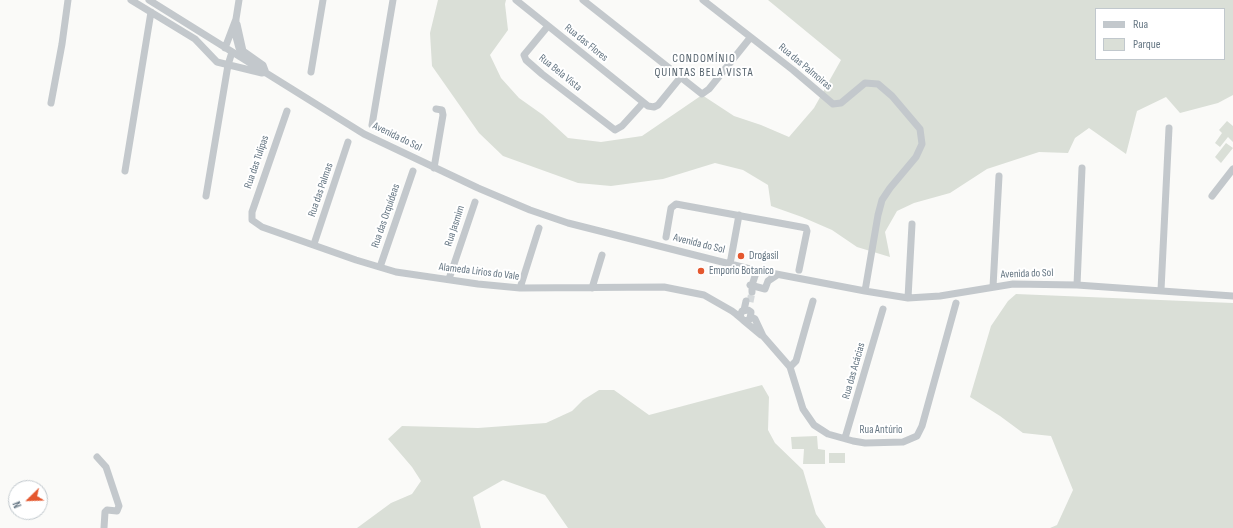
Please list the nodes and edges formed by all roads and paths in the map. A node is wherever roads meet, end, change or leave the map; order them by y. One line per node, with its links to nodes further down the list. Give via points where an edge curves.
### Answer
1 (68, 0): 20 (street)
2 (131, 0): 10 (street)
3 (149, 0): 14 (street, via 209,37)
4 (239, 0): 11 (street)
5 (323, 0): 17 (street)
6 (393, 0): 24 (street)
7 (516, 0): 12 (street, Rua das Flores)
8 (583, 0): 19 (street)
9 (703, 0): 13 (street, Rua das Palmoiras)
10 (151, 12): 16 (street, via 195,39 213,59); 30 (street)
11 (236, 20): 14 (street); 15 (street, via 242,37)
12 (548, 26): 21 (street, Rua das Flores); 21 (street, Rua Bela Vista, via 524,53 524,58 615,130 622,126)
13 (750, 38): 19 (street, via 709,89 702,94); 56 (street, Rua das Palmoiras, via 836,105 846,101 865,83 878,84 892,96 920,129 922,144 916,157 882,200)
14 (227, 45): 15 (street)
15 (238, 50): 16 (street); 18 (street, Avenida do Sol); 18 (street, via 263,65)
16 (228, 66): 18 (street); 33 (street)
17 (311, 72)
18 (266, 73): 27 (street, Avenida do Sol, via 364,134)
19 (680, 78): 21 (street, via 658,106 652,107)
20 (51, 103)
21 (642, 103)
22 (436, 109): 27 (street, via 442,110 443,115)
23 (287, 111): 37 (street, Rua das Tulipas, via 252,212)
24 (372, 125)
25 (1169, 128): 55 (street)
26 (348, 142): 41 (street, Rua das Palmas)
27 (434, 168): 43 (street, Avenida do Sol, via 547,216)
28 (1082, 168): 50 (street)
29 (1233, 169): 34 (street)
30 (125, 171)
31 (413, 171): 44 (street, Rua das Orquídeas)
32 (998, 176): 51 (street)
33 (206, 196)
34 (1212, 196)
35 (475, 202): 49 (street, Rua Jasmim)
36 (739, 215): 40 (street, via 674,204); 43 (street); 46 (street, via 806,228)
37 (252, 220): 41 (street, Alameda Lírios do Vale, via 262,227)
38 (912, 224): 58 (street)
39 (539, 228): 52 (street)
40 (666, 237)
41 (314, 244): 44 (street, Alameda Lírios do Vale)
42 (602, 255): 53 (street)
43 (730, 264): 45 (street, Avenida do Sol)
44 (380, 268): 49 (street, Alameda Lírios do Vale)
45 (753, 270): 47 (street, Avenida do Sol); 54 (street, via 751,288)
46 (799, 270)
47 (768, 273): 48 (street, Avenida do Sol); 54 (street)
48 (777, 274): 54 (street, via 768,281); 56 (street, Avenida do Sol)
49 (448, 279): 52 (street, Alameda Lírios do Vale)
50 (1077, 284): 51 (street, Avenida do Sol, via 1013,284); 55 (street, Avenida do Sol)
51 (993, 287): 58 (street, Avenida do Sol, via 940,296)
52 (520, 288): 53 (street, Alameda Lírios do Vale)
53 (592, 288): 59 (street, Alameda Lírios do Vale, via 664,288 704,295)
54 (764, 289)
55 (1162, 290): 57 (street, Avenida do Sol)
56 (865, 291): 58 (street, Avenida do Sol)
57 (1233, 296)
58 (908, 298)
59 (712, 299): 64 (street, Alameda Lírios do Vale); 66 (street, Alameda Lírios do Vale)
60 (748, 301): 64 (street)
61 (813, 301): 68 (street, via 796,361)
62 (956, 303): 69 (street, Rua Antúrio, via 917,436 910,441 884,443 865,443)
63 (883, 309): 69 (street, Rua das Acácias)
64 (744, 310): 65 (street, via 751,312); 66 (street, via 740,316)
65 (751, 317): 66 (street, via 748,321); 67 (street, via 755,319)
66 (742, 320): 67 (street, Alameda Lírios do Vale)
67 (763, 336): 68 (street, Rua Antúrio)
68 (790, 367): 69 (street, Rua Antúrio, via 806,416 828,434)
69 (845, 438)
70 (97, 457): 71 (street, via 106,466 119,506 117,512 105,512)
71 (104, 528)

